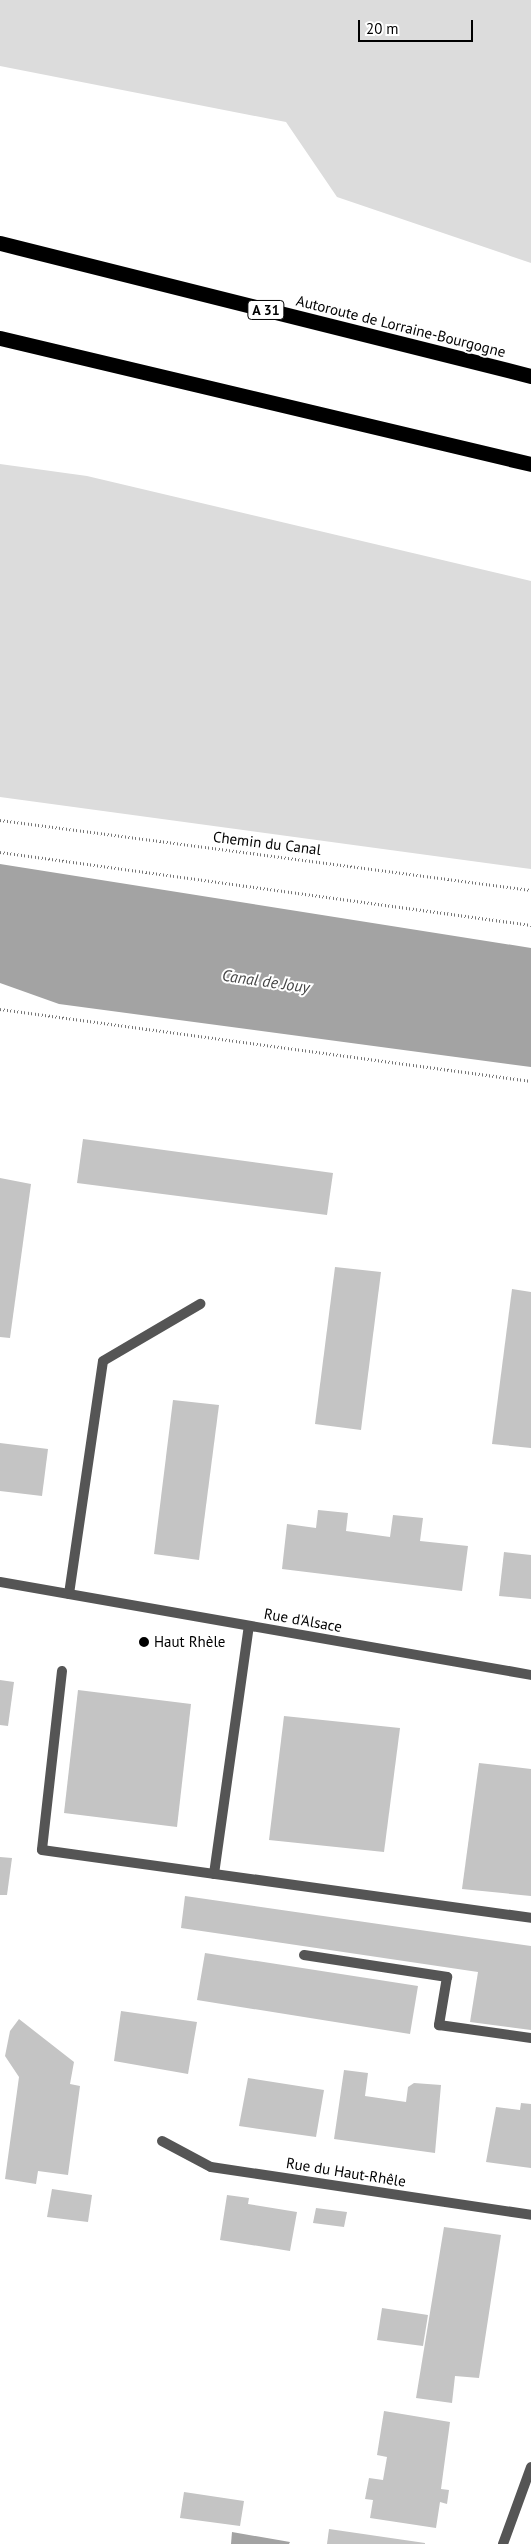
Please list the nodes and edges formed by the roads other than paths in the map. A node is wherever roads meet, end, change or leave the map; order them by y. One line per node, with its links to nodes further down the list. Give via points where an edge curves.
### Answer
1 (0, 243): 3 (highway, Autoroute de Lorraine-Bourgogne / A 31)
2 (0, 338): 4 (highway)
3 (531, 376)
4 (531, 464)
5 (200, 1304): 7 (street, via 103,1361)
6 (0, 1582): 7 (street, Rue d'Alsace)
7 (70, 1594): 8 (street, Rue d'Alsace)
8 (249, 1626): 10 (street, Rue d'Alsace); 11 (street)
9 (62, 1671): 11 (street, via 42,1850)
10 (531, 1675)
11 (214, 1874): 12 (street)
12 (531, 1918)
13 (304, 1955): 14 (street, via 447,1977 439,2025)
14 (531, 2038)
15 (162, 2141): 16 (street, Rue du Haut-Rhêle, via 212,2167)
16 (531, 2215)
17 (531, 2467): 18 (street)
18 (503, 2544)

